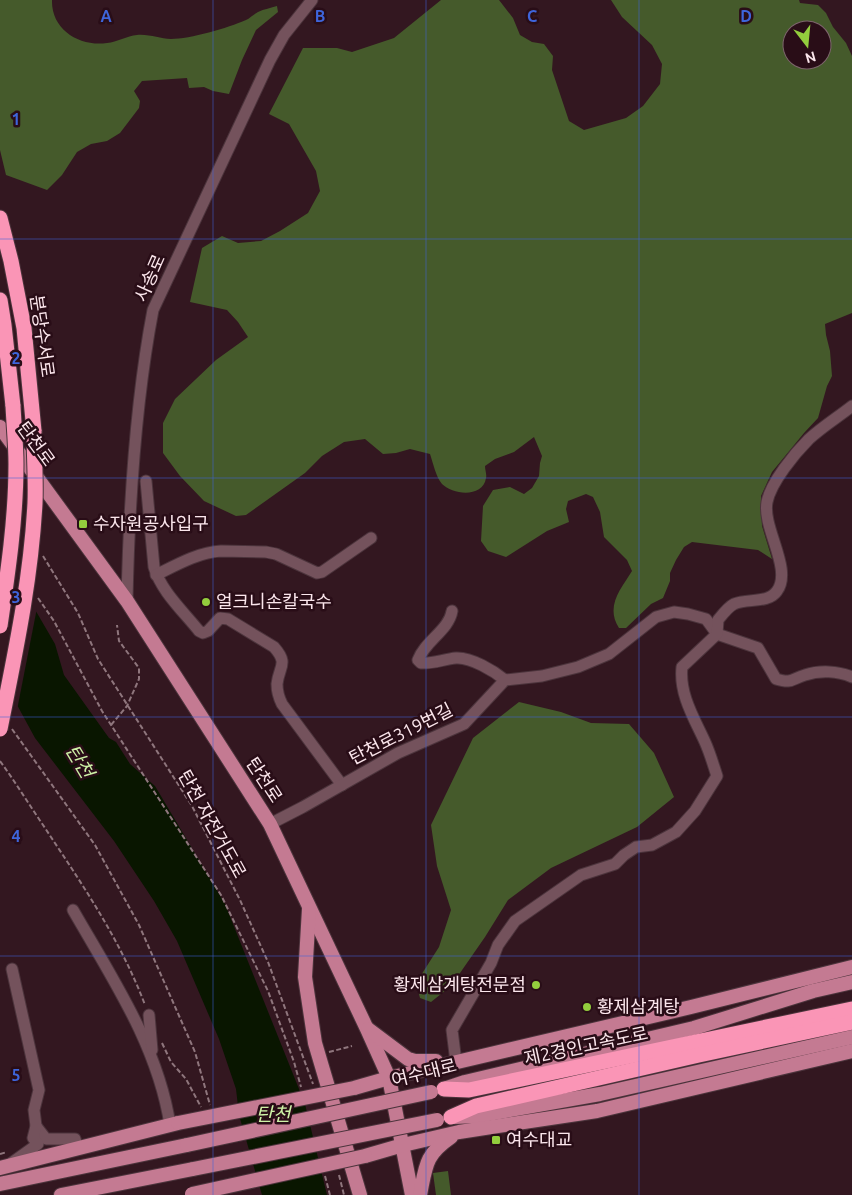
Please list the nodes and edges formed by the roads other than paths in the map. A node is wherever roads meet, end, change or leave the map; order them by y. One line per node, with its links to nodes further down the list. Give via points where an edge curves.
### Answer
1 (312, 0): 9 (street, 사송로, via 284,35 270,60 153,310 136,441)
2 (0, 218): 15 (highway, 분당수서로, bridge, via 24,328 34,431 35,502 27,588)
3 (0, 300): 11 (highway, 분당수서로, bridge, via 13,406 16,464 10,558)
4 (852, 406): 12 (street, via 809,439 772,486 766,503 768,522 781,563 781,581 777,590 771,597 733,604 718,620)
5 (0, 427): 9 (main road, 탄천로)
6 (146, 481): 8 (street)
7 (370, 538): 8 (street, via 322,572 266,552 221,550 180,563)
8 (156, 575): 16 (street, via 203,633 208,632 220,618 228,619 274,647 284,662 277,684 282,704)
9 (127, 601): 17 (main road, 탄천로)
10 (452, 611): 14 (street, via 451,619 432,638 418,660 430,664 458,658 493,670)
11 (0, 626)
12 (717, 634): 13 (street, via 758,648 776,679 785,682 821,672 842,672); 14 (street, via 706,619 674,612 656,617 609,654 578,667 542,676); 30 (street, via 682,666 681,676 687,704 711,755 717,776 707,793 676,832 652,845 624,854 615,864 581,875 515,922 498,945 452,1030)
13 (852, 677)
14 (505, 680): 16 (street, 탄천로319번길, via 464,724 398,753)
15 (5, 728)
16 (342, 785): 17 (street, 탄천로319번길)
17 (270, 824): 18 (main road, 탄천로)
18 (309, 905): 26 (main road, 탄천로); 43 (main road, via 305,977 315,1043)
19 (73, 910): 29 (street, via 129,1009)
20 (852, 967): 30 (main road)
21 (12, 969): 35 (street, via 39,1090 34,1110)
22 (852, 982): 32 (main road, 여수대로, via 694,1028)
23 (852, 1009): 32 (highway, 제2경인고속도로, via 469,1090)
24 (148, 1015): 29 (street)
25 (852, 1022): 33 (highway, 제2경인고속도로, via 486,1104)
26 (367, 1029): 30 (main road, via 408,1059); 31 (main road, 탄천로)
27 (852, 1037): 33 (main road, via 600,1094 477,1116)
28 (852, 1051): 36 (main road, via 597,1111)
29 (153, 1060): 34 (street)
30 (456, 1062): 31 (main road)
31 (389, 1078): 34 (main road, bridge); 37 (main road, 탄천로)
32 (437, 1090): 40 (main road, 여수대로, bridge)
33 (444, 1118): 42 (main road, bridge)
34 (174, 1124): 38 (main road)
35 (36, 1126): 38 (street, via 46,1139 75,1139); 39 (street, via 32,1138 38,1144)
36 (459, 1132): 37 (main road); 45 (main road, via 437,1146 428,1157)
37 (403, 1145): 41 (main road, bridge); 44 (main road, 탄천로)
38 (78, 1148): 39 (main road)
39 (3, 1167)
40 (0, 1184)
41 (187, 1194)
42 (61, 1195)
43 (360, 1195)
44 (412, 1195)
45 (420, 1195)

